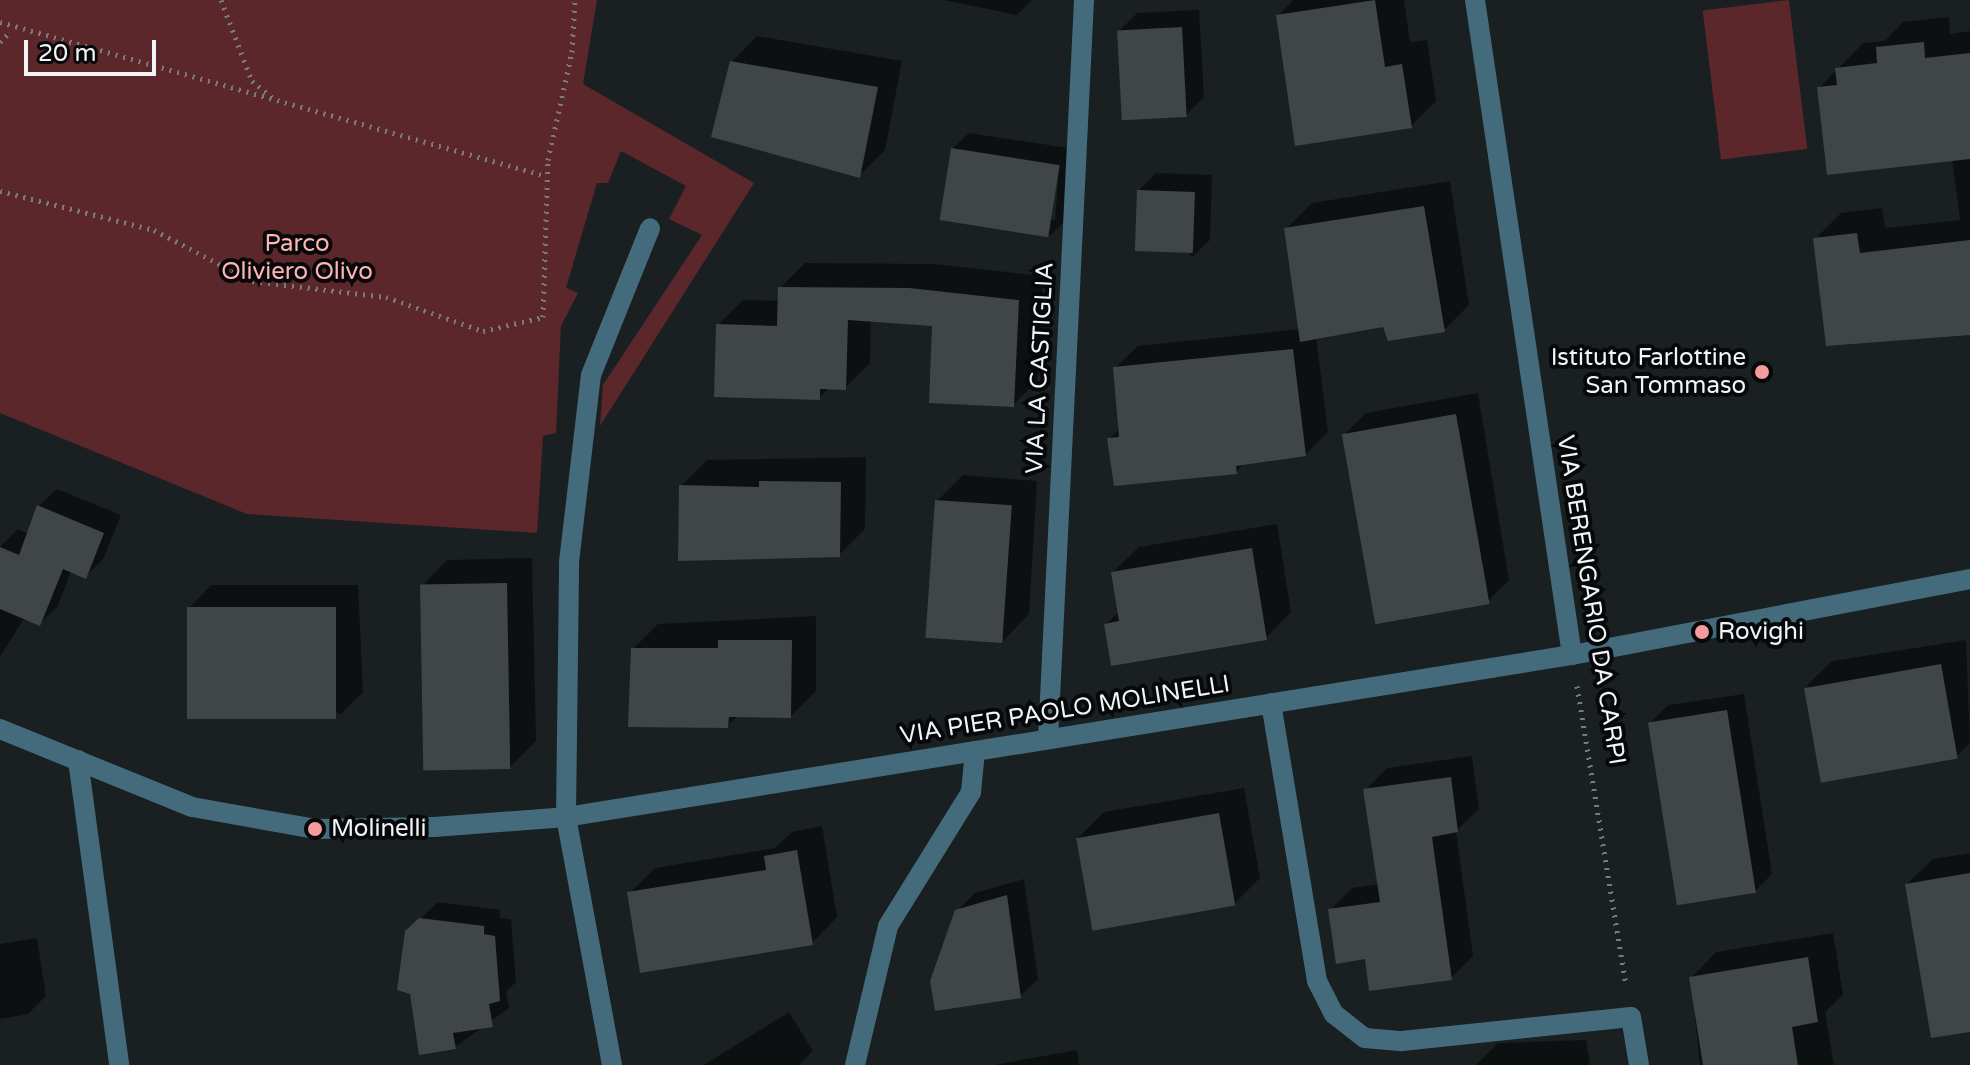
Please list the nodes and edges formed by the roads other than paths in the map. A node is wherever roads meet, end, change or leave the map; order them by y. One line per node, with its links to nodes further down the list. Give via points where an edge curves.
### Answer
1 (1084, 0): 8 (street, VIA LA CASTIGLIA)
2 (1475, 0): 5 (street, VIA BERENGARIO DA CARPI)
3 (650, 228): 11 (street, via 591,375 569,562)
4 (1970, 579): 5 (street, VIA PIER PAOLO MOLINELLI)
5 (1572, 655): 6 (street, VIA PIER PAOLO MOLINELLI)
6 (1271, 703): 8 (street, VIA PIER PAOLO MOLINELLI); 15 (street, via 1317,981 1334,1014 1365,1038 1402,1041 1631,1017)
7 (0, 729): 10 (street, VIA PIER PAOLO MOLINELLI)
8 (1048, 739): 9 (street, VIA PIER PAOLO MOLINELLI)
9 (975, 751): 11 (street, VIA PIER PAOLO MOLINELLI); 14 (street, via 971,792 888,926)
10 (78, 760): 11 (street, VIA PIER PAOLO MOLINELLI, via 192,807 315,829); 12 (street)
11 (566, 817): 13 (street)
12 (119, 1065)
13 (612, 1065)
14 (855, 1065)
15 (1639, 1065)

